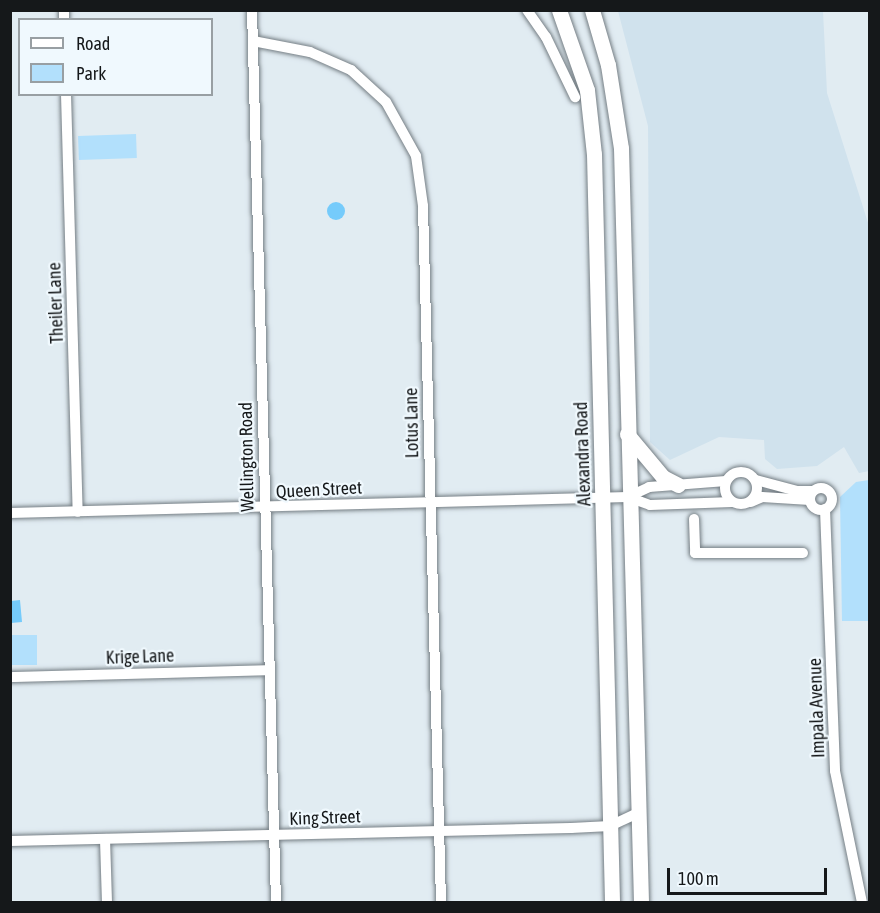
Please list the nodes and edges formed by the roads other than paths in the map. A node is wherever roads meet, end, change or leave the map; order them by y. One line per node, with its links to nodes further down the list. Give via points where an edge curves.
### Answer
1 (252, 10): 5 (street, Wellington Road)
2 (527, 10): 7 (street, via 546,38)
3 (560, 10): 14 (main road, Alexandra Road, via 591,114)
4 (592, 10): 8 (main road, via 608,65 621,148)
5 (253, 41): 15 (street, Lotus Lane, via 310,52 351,70 386,102 413,147 423,206); 18 (street, Wellington Road)
6 (66, 96): 20 (street, Theiler Lane)
7 (575, 97)
8 (627, 434): 11 (main road, via 663,477); 13 (main road)
9 (756, 480): 10 (street, via 741,472); 12 (street); 17 (street, via 758,489)
10 (726, 482): 11 (street); 16 (street, via 725,490)
11 (678, 485): 13 (street, via 649,487)
12 (812, 496): 17 (street, via 762,497); 19 (street, via 814,508); 19 (street, via 822,488 830,493 832,500)
13 (628, 497): 14 (street, Queen Street); 16 (street, via 650,505); 26 (main road)
14 (604, 498): 15 (street, Queen Street); 27 (main road, Alexandra Road)
15 (430, 501): 18 (street, Queen Street); 28 (street, Lotus Lane)
16 (732, 502): 17 (street)
17 (751, 502)
18 (264, 509): 20 (street, Queen Street); 24 (street, Wellington Road)
19 (825, 509): 37 (street, Impala Avenue, via 835,771)
20 (78, 512): 21 (street, Queen Street)
21 (10, 513)
22 (694, 519): 23 (street, via 695,553)
23 (803, 553)
24 (270, 670): 25 (street, Krige Lane); 29 (street, Wellington Road)
25 (10, 677)
26 (638, 813): 27 (street, King Street); 36 (main road)
27 (610, 826): 28 (street, King Street); 35 (main road, Alexandra Road)
28 (439, 831): 29 (street, King Street); 34 (street, Lotus Lane)
29 (274, 836): 30 (street, King Street); 33 (street, Wellington Road)
30 (105, 839): 31 (street, King Street); 32 (street)
31 (10, 841)
32 (107, 903)
33 (276, 903)
34 (441, 903)
35 (612, 903)
36 (641, 903)
37 (862, 903)

